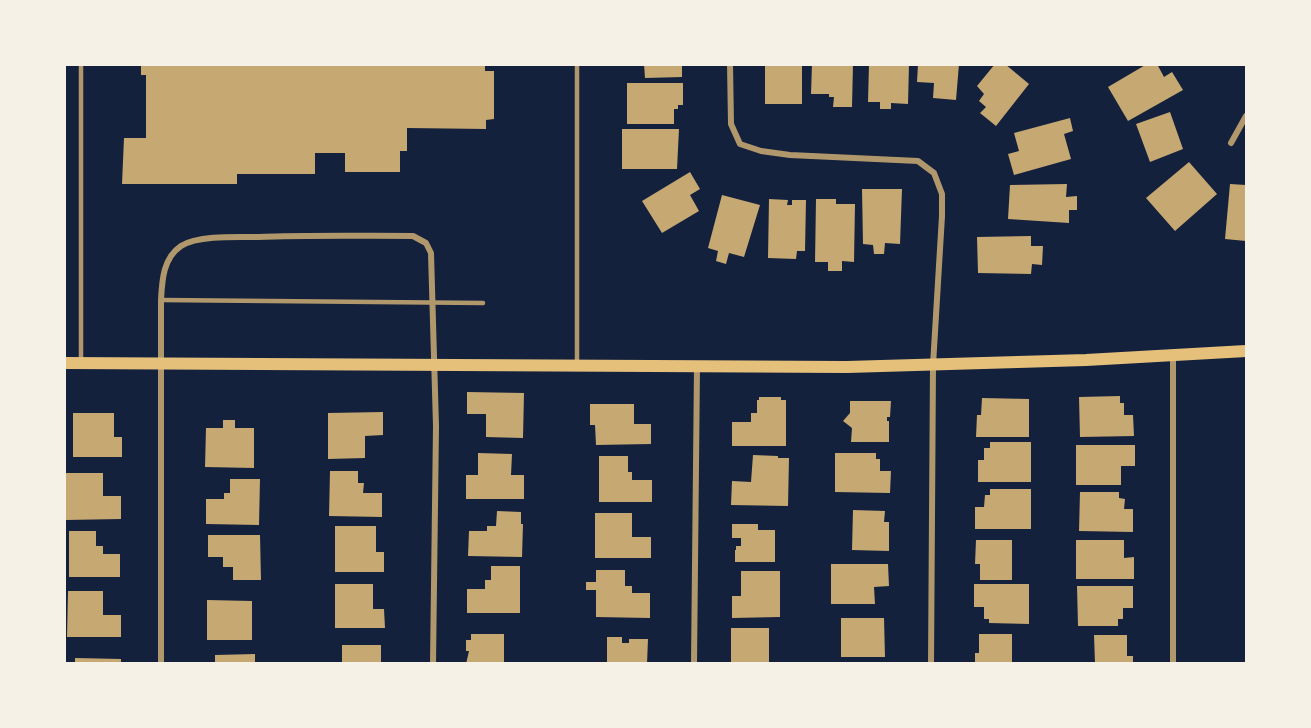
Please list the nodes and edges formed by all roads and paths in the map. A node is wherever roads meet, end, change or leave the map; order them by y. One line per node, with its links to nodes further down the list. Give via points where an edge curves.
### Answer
1 (81, 64): 12 (lane)
2 (577, 64): 16 (lane)
3 (730, 64): 15 (street, via 731,124 740,144 790,155 918,161 934,173 942,194 942,216)
4 (1246, 117): 5 (street)
5 (1232, 143)
6 (160, 300): 7 (lane); 7 (street, via 163,274 171,256 182,245 209,238 413,236 426,243 431,253); 13 (street)
7 (432, 302): 8 (lane); 14 (street)
8 (483, 303)
9 (1246, 351): 10 (main road)
10 (1173, 355): 15 (main road); 22 (street)
11 (64, 363): 12 (main road)
12 (81, 363): 13 (main road)
13 (162, 364): 14 (main road); 18 (street)
14 (434, 365): 16 (main road); 19 (street)
15 (933, 365): 17 (main road); 21 (street)
16 (577, 366): 17 (main road)
17 (697, 367): 20 (street)
18 (161, 663)
19 (433, 663)
20 (694, 663)
21 (931, 663)
22 (1173, 663)

